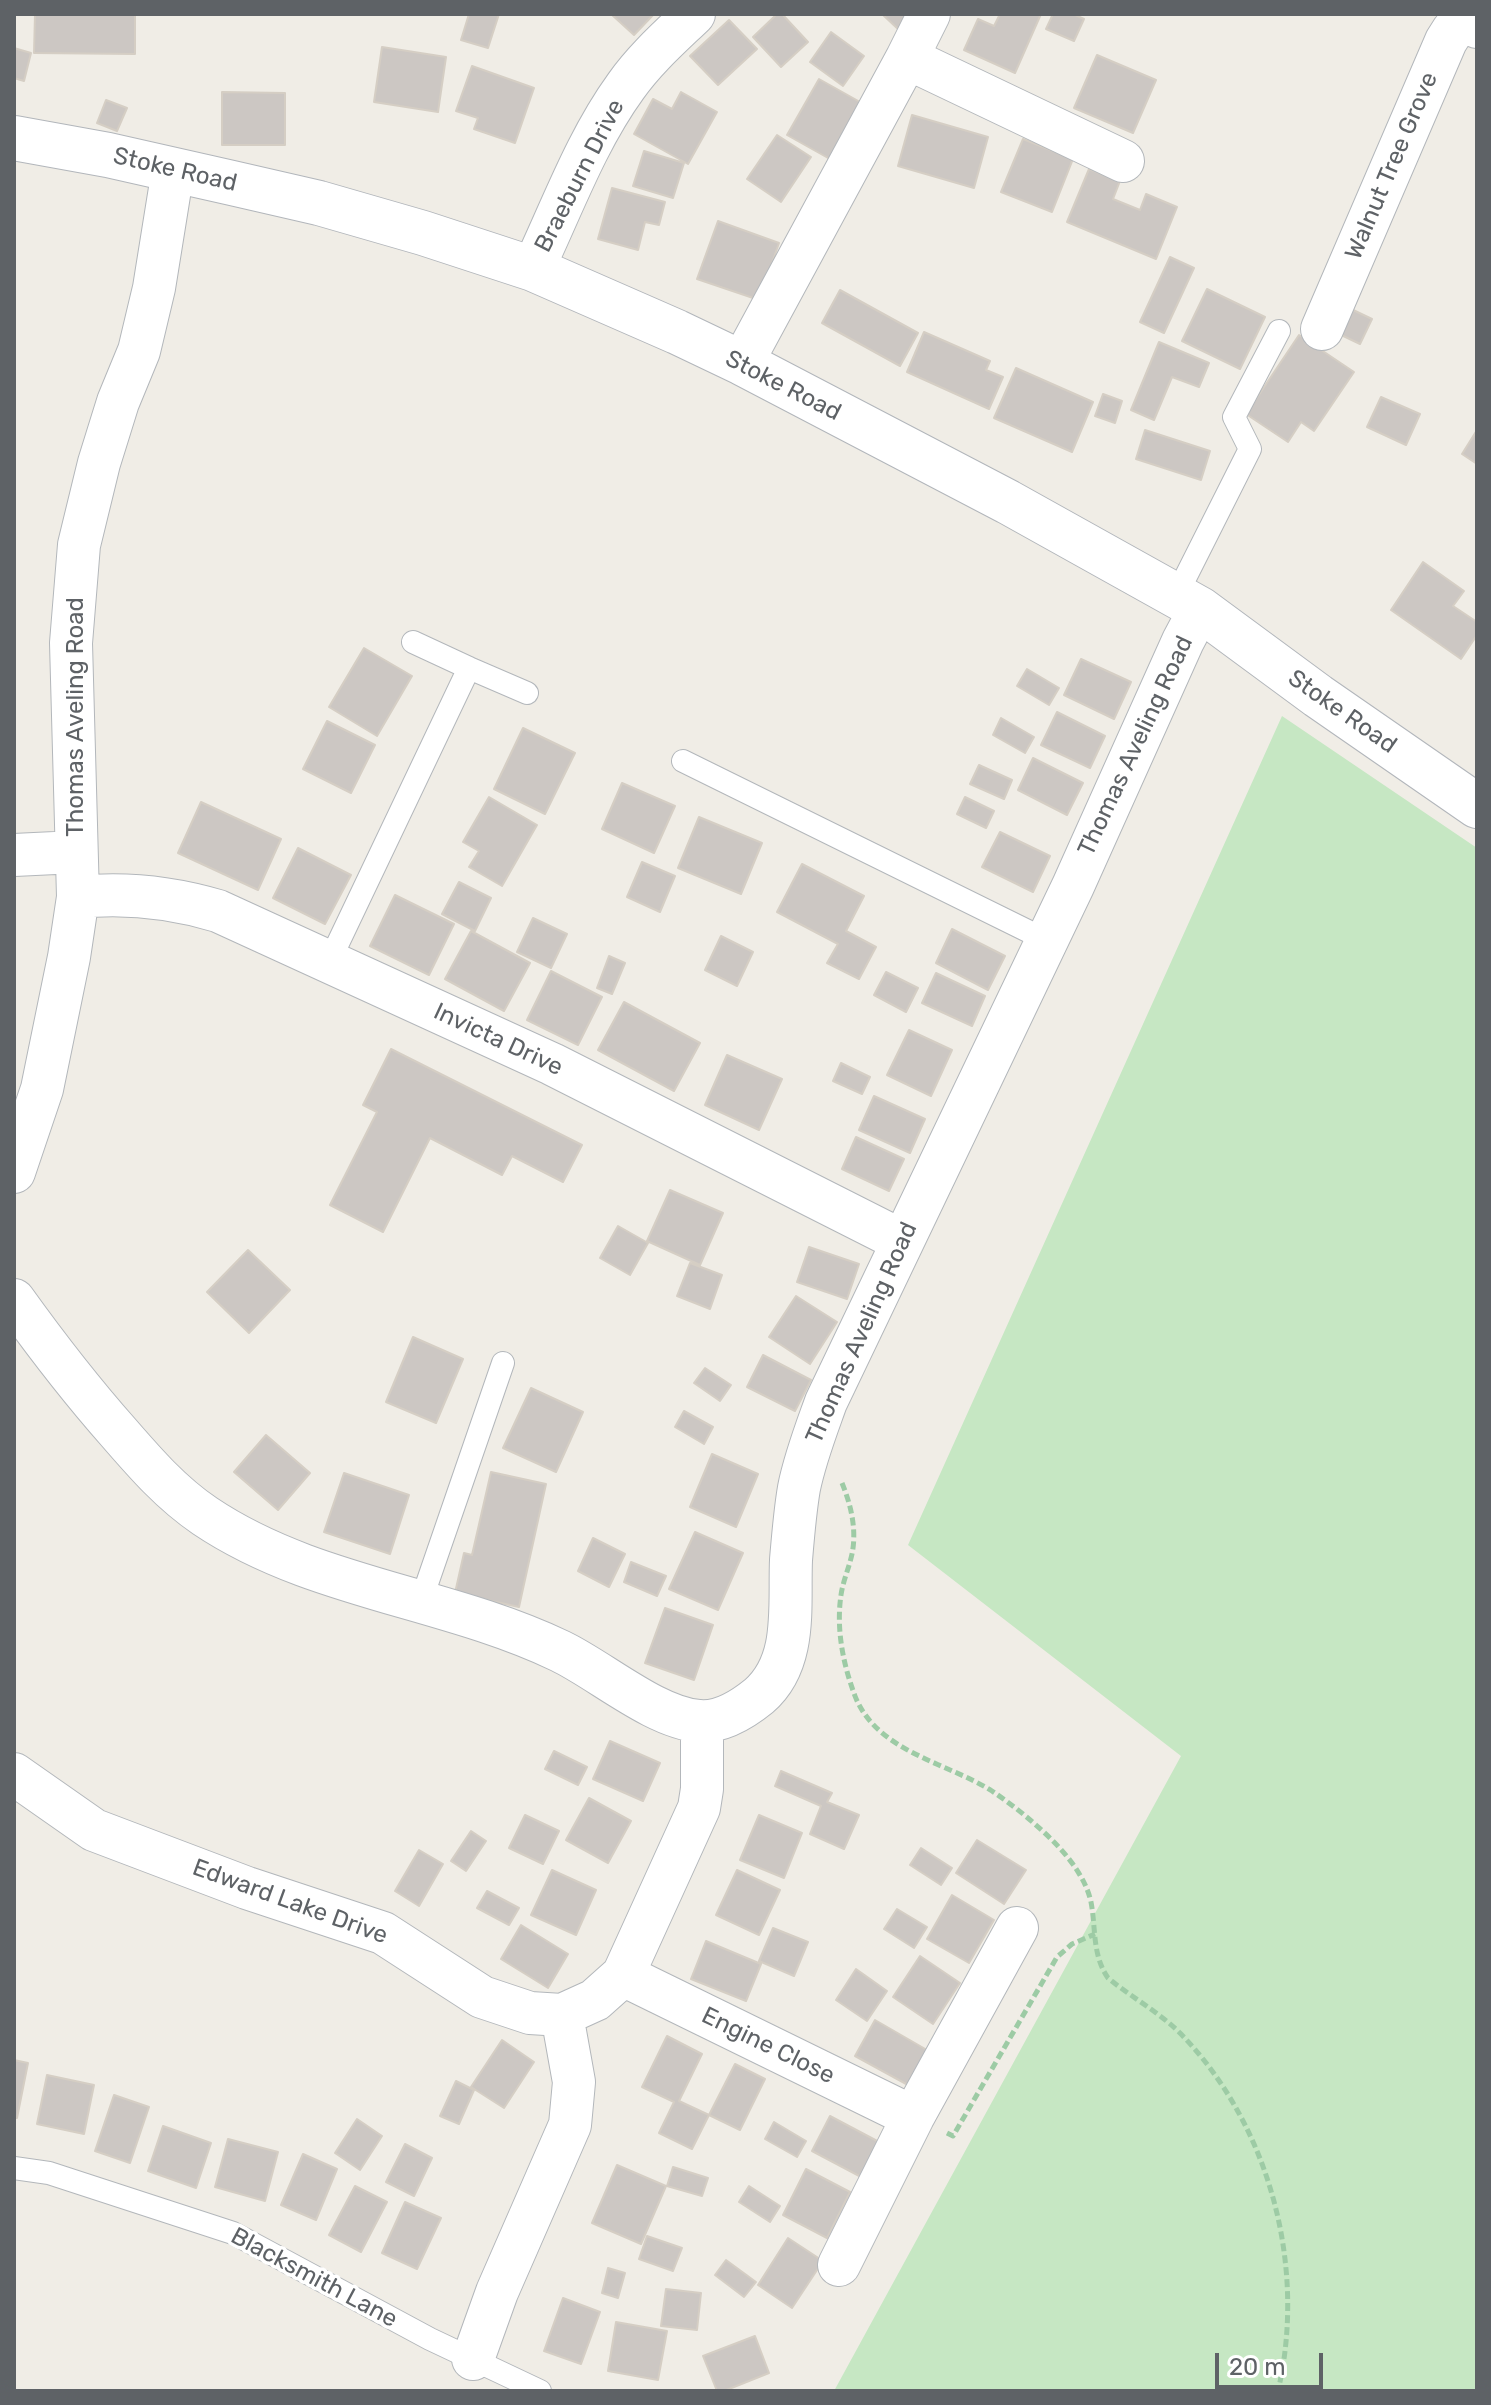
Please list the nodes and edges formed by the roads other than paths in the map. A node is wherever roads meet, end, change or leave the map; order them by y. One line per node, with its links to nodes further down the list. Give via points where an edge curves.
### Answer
1 (694, 14): 8 (street, Braeburn Drive, via 626,86 599,130)
2 (929, 14): 4 (street)
3 (1468, 21): 9 (street, Walnut Tree Grove, via 1446,41)
4 (907, 58): 6 (street); 11 (street)
5 (14, 138): 7 (street, Stoke Road)
6 (1123, 161)
7 (173, 170): 8 (street, Stoke Road, via 319,203); 18 (street, Thomas Aveling Road, via 139,351 99,463 79,545 71,643)
8 (533, 269): 11 (street, Stoke Road)
9 (1322, 329)
10 (1279, 331): 12 (lane, via 1234,417 1250,449)
11 (742, 363): 12 (street, Stoke Road)
12 (1188, 602): 17 (street, Stoke Road); 21 (street, Thomas Aveling Road)
13 (413, 642): 14 (lane)
14 (469, 668): 15 (lane); 22 (lane)
15 (527, 693)
16 (683, 761): 21 (lane)
17 (1477, 806)
18 (76, 852): 19 (street); 20 (street, Thomas Aveling Road)
19 (14, 855)
20 (78, 897): 22 (street, Invicta Drive, via 183,900); 23 (street, Thomas Aveling Road, via 42,1089)
21 (1046, 940): 24 (street, Thomas Aveling Road)
22 (329, 962): 24 (street, Invicta Drive, via 552,1064)
23 (14, 1172)
24 (902, 1241): 28 (street, Thomas Aveling Road, via 809,1450 799,1488 790,1636 784,1657 774,1680 744,1708)
25 (14, 1300): 27 (street, via 147,1467 196,1509 261,1547 330,1576)
26 (503, 1363): 27 (lane)
27 (421, 1601): 28 (street, via 560,1651 668,1713)
28 (702, 1722): 31 (street, via 699,1808)
29 (14, 1774): 32 (street, Edward Lake Drive, via 94,1830 383,1933 482,1997 530,2013)
30 (1017, 1928): 33 (street)
31 (623, 1975): 32 (street, via 595,2000); 33 (street, Engine Close)
32 (562, 2015): 36 (street, via 574,2082 570,2125)
33 (913, 2117): 35 (street)
34 (14, 2168): 36 (lane, Blacksmith Lane, via 49,2173 233,2233)
35 (839, 2265)
36 (473, 2359): 37 (lane, Blacksmith Lane)
37 (540, 2391)

